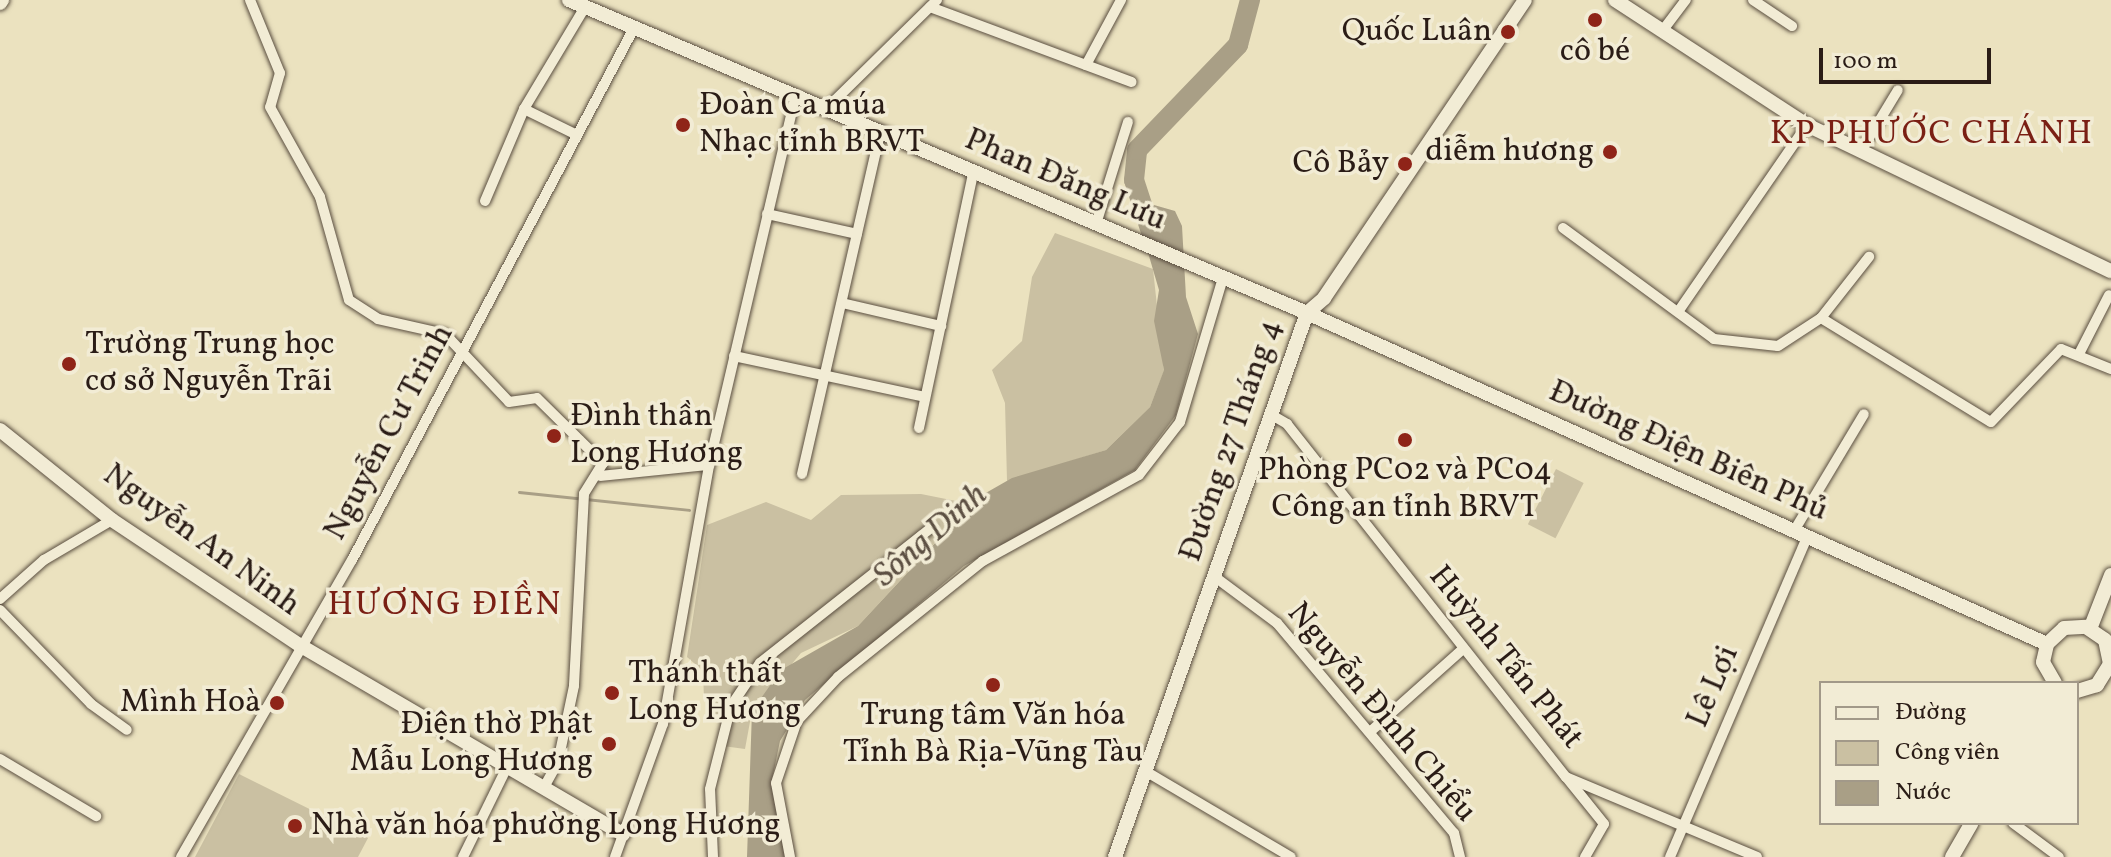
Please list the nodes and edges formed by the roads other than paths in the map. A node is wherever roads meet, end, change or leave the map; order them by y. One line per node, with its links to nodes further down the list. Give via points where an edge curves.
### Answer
1 (250, 0): 39 (street, via 280,73 270,107 320,197 341,288 367,314 432,328)
2 (569, 0): 9 (street, Phan Đăng Lưu)
3 (1121, 0): 13 (street, via 1105,17)
4 (1525, 0): 36 (street, Đường 27 Tháng 4, via 1324,298)
5 (1615, 0): 12 (street)
6 (1686, 0): 12 (street)
7 (1753, 0): 10 (street)
8 (933, 3): 13 (street); 18 (street)
9 (585, 7): 11 (street, Phan Đăng Lưu); 17 (street)
10 (1792, 26)
11 (634, 28): 16 (street, Phan Đăng Lưu); 22 (street, Nguyễn Cư Trinh)
12 (1663, 30): 20 (street)
13 (1086, 65): 14 (street)
14 (1132, 82)
15 (1898, 90): 23 (street)
16 (795, 97): 18 (street, Phan Đăng Lưu); 26 (street)
17 (524, 109): 22 (street); 25 (street)
18 (825, 110): 21 (street, Phan Đăng Lưu)
19 (1128, 122): 27 (street)
20 (1807, 125): 23 (street); 35 (street)
21 (880, 134): 24 (street, Phan Đăng Lưu); 29 (street)
22 (577, 135): 39 (street, Nguyễn Cư Trinh)
23 (1861, 151): 31 (street)
24 (973, 173): 27 (street, Phan Đăng Lưu); 38 (street)
25 (485, 201)
26 (767, 214): 29 (street); 41 (street)
27 (1098, 225): 32 (street, Phan Đăng Lưu)
28 (1563, 228): 35 (street)
29 (857, 234): 34 (street)
30 (1869, 257): 37 (street)
31 (2111, 271)
32 (1228, 280): 36 (street, Phan Đăng Lưu); 82 (street, via 1180,422 1139,475 983,561 838,677 797,721 776,783)
33 (2109, 295): 40 (street)
34 (842, 303): 38 (street); 43 (street)
35 (1680, 309): 37 (street, via 1714,339 1753,348 1790,341)
36 (1307, 313): 45 (street, Đường 27 Tháng 4); 54 (street, Đường Điện Biên Phủ)
37 (1821, 318): 40 (street, via 1991,422 2061,349)
38 (941, 326): 44 (street)
39 (463, 351): 51 (street, via 509,402 537,398 598,456); 61 (street, Nguyễn Cư Trinh)
40 (2079, 354): 42 (street)
41 (734, 356): 43 (street); 49 (street)
42 (2111, 369)
43 (827, 375): 44 (street); 50 (street)
44 (925, 397): 47 (street)
45 (1270, 414): 56 (street, Đường 27 Tháng 4); 62 (street, Huỳnh Tấn Phát, via 1287,424)
46 (1864, 414): 54 (street, Lê Lợi)
47 (919, 428)
48 (0, 430): 52 (street, Nguyễn An Ninh)
49 (709, 465): 51 (street); 77 (street, via 663,724)
50 (802, 474)
51 (600, 476): 72 (street, via 584,494 574,686 558,762)
52 (112, 520): 57 (street, via 44,560); 61 (street, Nguyễn An Ninh)
53 (931, 528): 81 (street, via 760,663 731,706 710,789)
54 (1800, 534): 60 (street, Đường Điện Biên Phủ); 76 (street, Lê Lợi)
55 (2111, 575): 59 (street)
56 (1215, 577): 67 (street, Nguyễn Đình Chiểu, via 1277,623); 70 (street, Đường 27 Tháng 4)
57 (0, 599)
58 (0, 610): 66 (street, via 91,704)
59 (2090, 629): 60 (street, via 2064,628); 63 (street, via 2105,640)
60 (2047, 644): 64 (street, via 2043,662)
61 (301, 646): 69 (street, Nguyễn An Ninh); 78 (street, Nguyễn Cư Trinh)
62 (1462, 650): 67 (street); 71 (street, Huỳnh Tấn Phát)
63 (2110, 668): 65 (street)
64 (2052, 681)
65 (2079, 690)
66 (127, 730)
67 (1371, 731): 85 (street, Nguyễn Đình Chiểu, via 1454,833)
68 (0, 759): 73 (street)
69 (508, 765): 72 (street, Nguyễn An Ninh); 79 (street)
70 (1147, 772): 83 (street, Đường 27 Tháng 4); 84 (street)
71 (1566, 777): 76 (street, Huỳnh Tấn Phát); 86 (street, via 1604,824)
72 (544, 787): 77 (street, Nguyễn An Ninh)
73 (96, 816)
74 (1971, 825): 89 (street)
75 (2016, 825): 90 (street)
76 (1684, 826): 87 (street, Lê Lợi); 88 (street, Huỳnh Tấn Phát)
77 (623, 834): 80 (street)
78 (181, 857)
79 (463, 857)
80 (615, 857)
81 (713, 857)
82 (790, 857)
83 (1115, 857)
84 (1291, 857)
85 (1460, 857)
86 (1585, 857)
87 (1670, 857)
88 (1757, 857)
89 (1952, 857)
90 (2059, 857)

